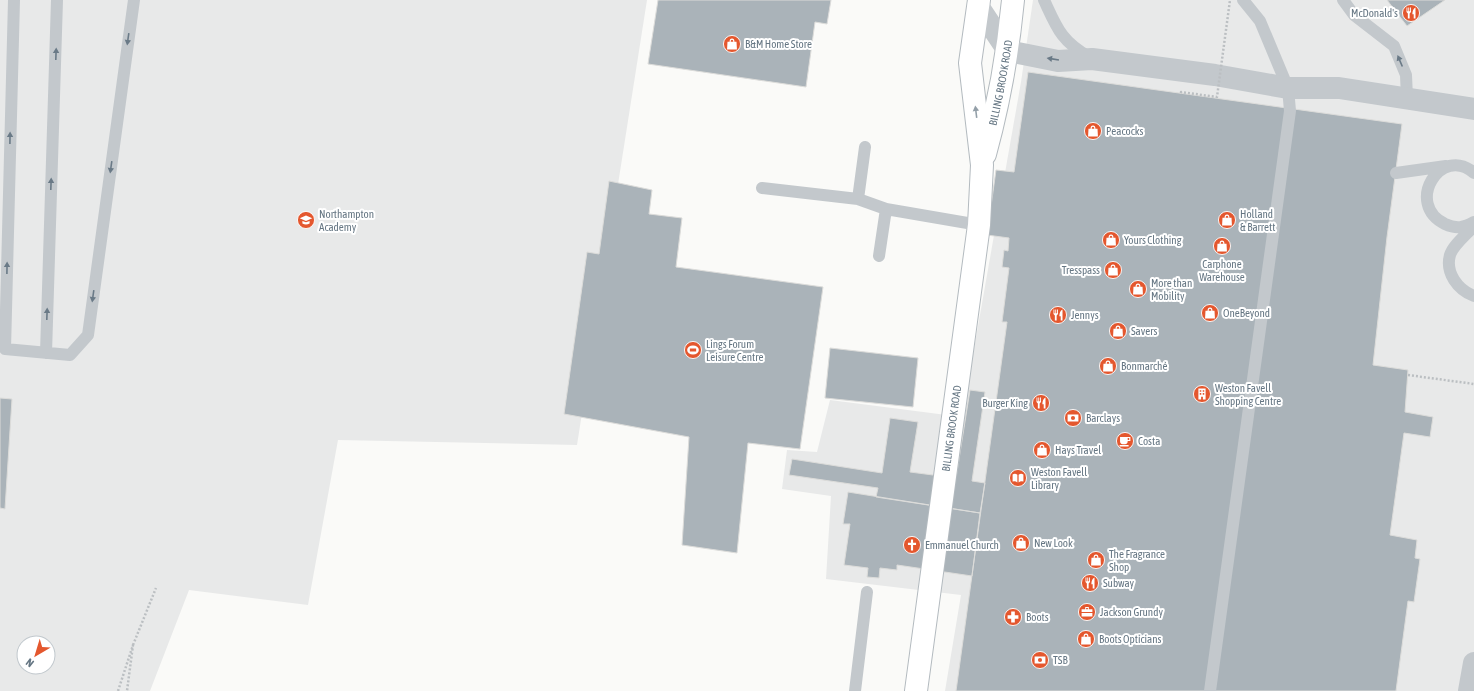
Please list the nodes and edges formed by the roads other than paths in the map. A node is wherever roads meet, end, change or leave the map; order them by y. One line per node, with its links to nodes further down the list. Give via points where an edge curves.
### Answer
1 (14, 0): 26 (lane, one-way to 1, via 6,349)
2 (57, 0): 26 (lane, one-way to 2)
3 (134, 0): 26 (lane, one-way to 26, via 88,335 70,355)
4 (1013, 0): 9 (street, BILLING BROOK ROAD)
5 (1044, 0): 10 (lane, via 1058,31 1072,48)
6 (1243, 0): 11 (lane, via 1260,21)
7 (1343, 0): 12 (lane, one-way to 7, via 1406,75 1394,46 1354,15)
8 (979, 3): 9 (street); 15 (street, BILLING BROOK ROAD, one-way to 8, via 970,64)
9 (1008, 50): 10 (street, one-way to 9, via 1058,61); 15 (street, BILLING BROOK ROAD, via 998,108)
10 (1092, 59): 11 (street, via 1215,75)
11 (1288, 88): 12 (street, via 1339,88); 31 (lane, via 1289,119)
12 (1407, 98): 13 (street)
13 (1474, 109)
14 (865, 147): 19 (lane)
15 (982, 165): 22 (street, BILLING BROOK ROAD)
16 (1474, 172): 17 (lane, via 1467,166 1459,165); 21 (lane, via 1469,168 1455,165 1445,167 1433,179 1427,193 1428,205 1442,222 1462,228)
17 (1396, 173)
18 (762, 188): 19 (lane)
19 (858, 199): 20 (lane)
20 (886, 209): 22 (lane); 24 (lane)
21 (1474, 222)
22 (978, 225): 30 (street, BILLING BROOK ROAD)
23 (1474, 226): 25 (lane, via 1450,254 1449,268 1458,286 1466,294)
24 (879, 256)
25 (1474, 296)
26 (46, 353)
27 (867, 592): 29 (lane)
28 (1474, 663): 32 (street)
29 (855, 691)
30 (916, 691)
31 (1210, 691)
32 (1469, 691)

